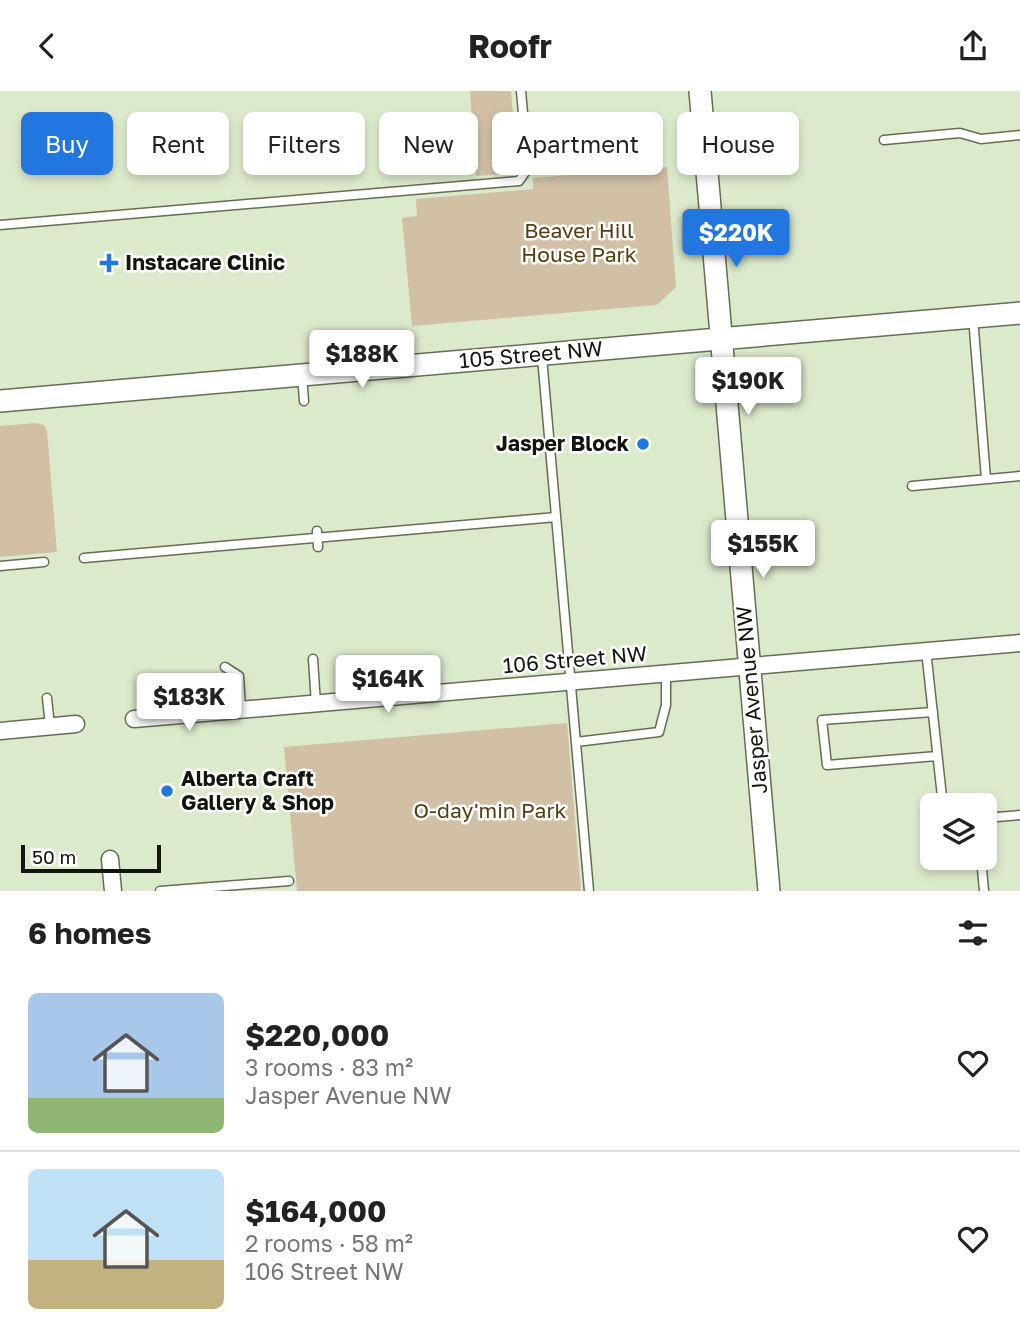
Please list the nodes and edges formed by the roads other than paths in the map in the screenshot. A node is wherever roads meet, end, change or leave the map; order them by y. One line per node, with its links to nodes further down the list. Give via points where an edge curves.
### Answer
1 (520, 91): 5 (lane, via 528,168 519,181)
2 (700, 91): 8 (street, Jasper Avenue NW)
3 (1020, 135): 4 (lane, via 981,139 960,133)
4 (884, 140)
5 (0, 225)
6 (1020, 313): 7 (street, 105 Street NW)
7 (974, 317): 8 (street, 105 Street NW); 14 (lane)
8 (720, 339): 9 (street, 105 Street NW); 23 (street, Jasper Avenue NW)
9 (541, 354): 10 (street, 105 Street NW); 16 (lane)
10 (302, 374): 11 (street, 105 Street NW); 12 (lane)
11 (0, 401)
12 (304, 401)
13 (1020, 477): 14 (lane)
14 (986, 479): 15 (lane)
15 (912, 486)
16 (556, 517): 17 (lane, via 189,554); 26 (lane)
17 (84, 558)
18 (0, 566): 19 (lane)
19 (39, 566)
20 (1020, 643): 21 (street, 106 Street NW)
21 (926, 650): 23 (street, 106 Street NW); 32 (lane)
22 (313, 659): 30 (lane)
23 (750, 666): 25 (street, 106 Street NW); 50 (street, Jasper Avenue NW)
24 (225, 667): 31 (lane, via 239,676)
25 (666, 673): 26 (street, 106 Street NW); 39 (lane, via 666,705 659,732)
26 (572, 681): 30 (street, 106 Street NW); 39 (lane)
27 (200, 688): 33 (lane)
28 (158, 690): 34 (lane)
29 (47, 698): 37 (lane)
30 (316, 703): 31 (street, 106 Street NW)
31 (241, 710): 33 (street, 106 Street NW)
32 (933, 712): 40 (lane); 40 (lane, via 822,720 827,765)
33 (202, 713): 34 (street, 106 Street NW)
34 (160, 717): 35 (street, 106 Street NW)
35 (134, 719)
36 (76, 724): 37 (street)
37 (50, 726): 38 (street)
38 (0, 731)
39 (576, 742): 49 (lane)
40 (937, 756): 41 (lane)
41 (942, 793)
42 (1020, 815): 43 (lane)
43 (997, 817)
44 (110, 859): 47 (street)
45 (982, 870): 51 (lane)
46 (289, 881): 48 (lane)
47 (113, 891)
48 (160, 891)
49 (589, 891)
50 (769, 891)
51 (984, 891)

